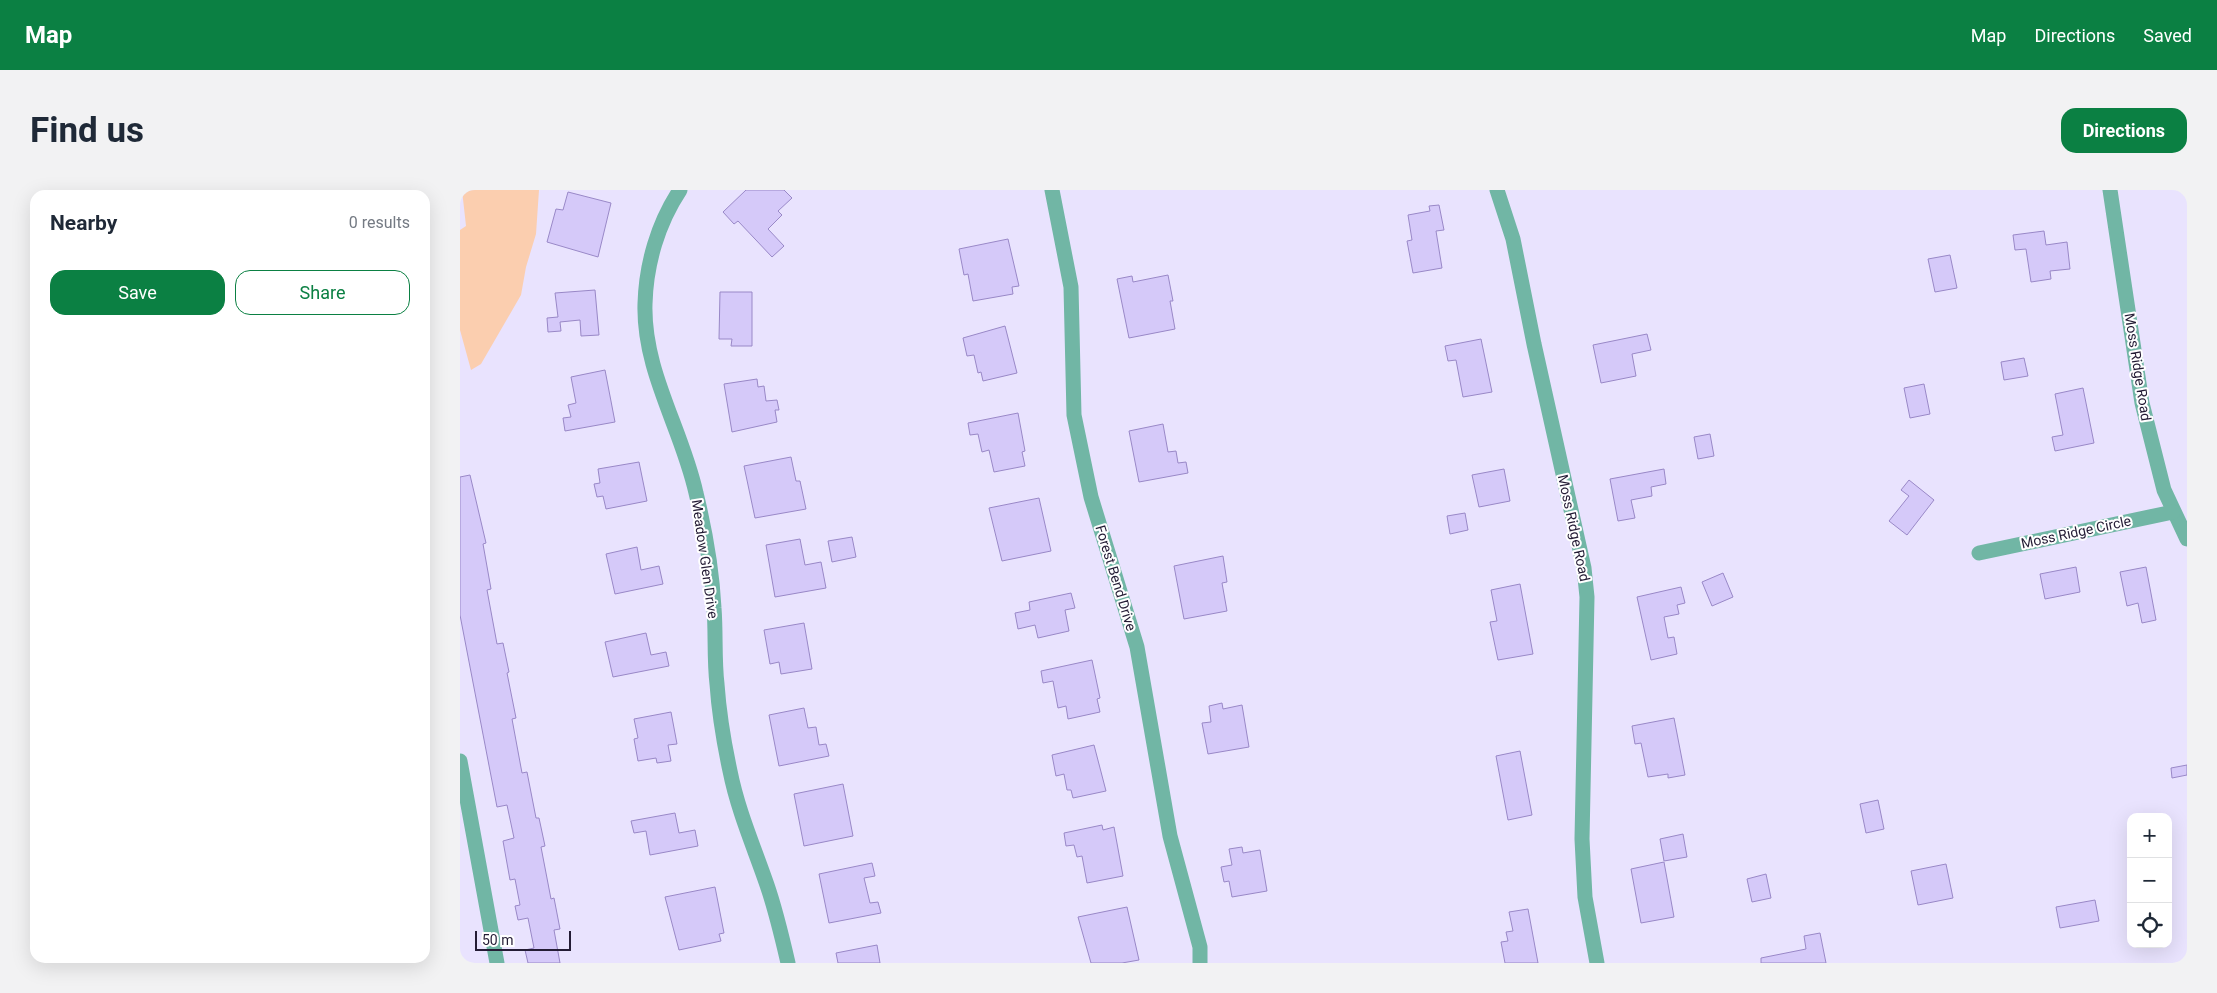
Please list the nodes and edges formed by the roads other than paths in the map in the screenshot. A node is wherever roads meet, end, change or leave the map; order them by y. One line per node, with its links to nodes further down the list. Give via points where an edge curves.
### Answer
1 (680, 190): 10 (street, Meadow Glen Drive, via 657,237 648,275 645,304 648,341 655,375 686,458 703,524 714,606 716,683 730,771 739,810 768,887)
2 (1052, 190): 11 (street, Forest Bend Drive, via 1071,287 1074,415 1091,497 1137,647 1170,836 1200,947)
3 (1497, 190): 12 (street, Moss Ridge Road, via 1513,239 1584,568 1587,597 1582,838 1585,897)
4 (2110, 190): 5 (street, Moss Ridge Road, via 2142,403 2164,490)
5 (2173, 512): 6 (street, Moss Ridge Road); 7 (street, Moss Ridge Circle)
6 (2187, 539)
7 (1979, 553)
8 (460, 761): 9 (street)
9 (498, 963)
10 (788, 963)
11 (1200, 963)
12 (1597, 963)

